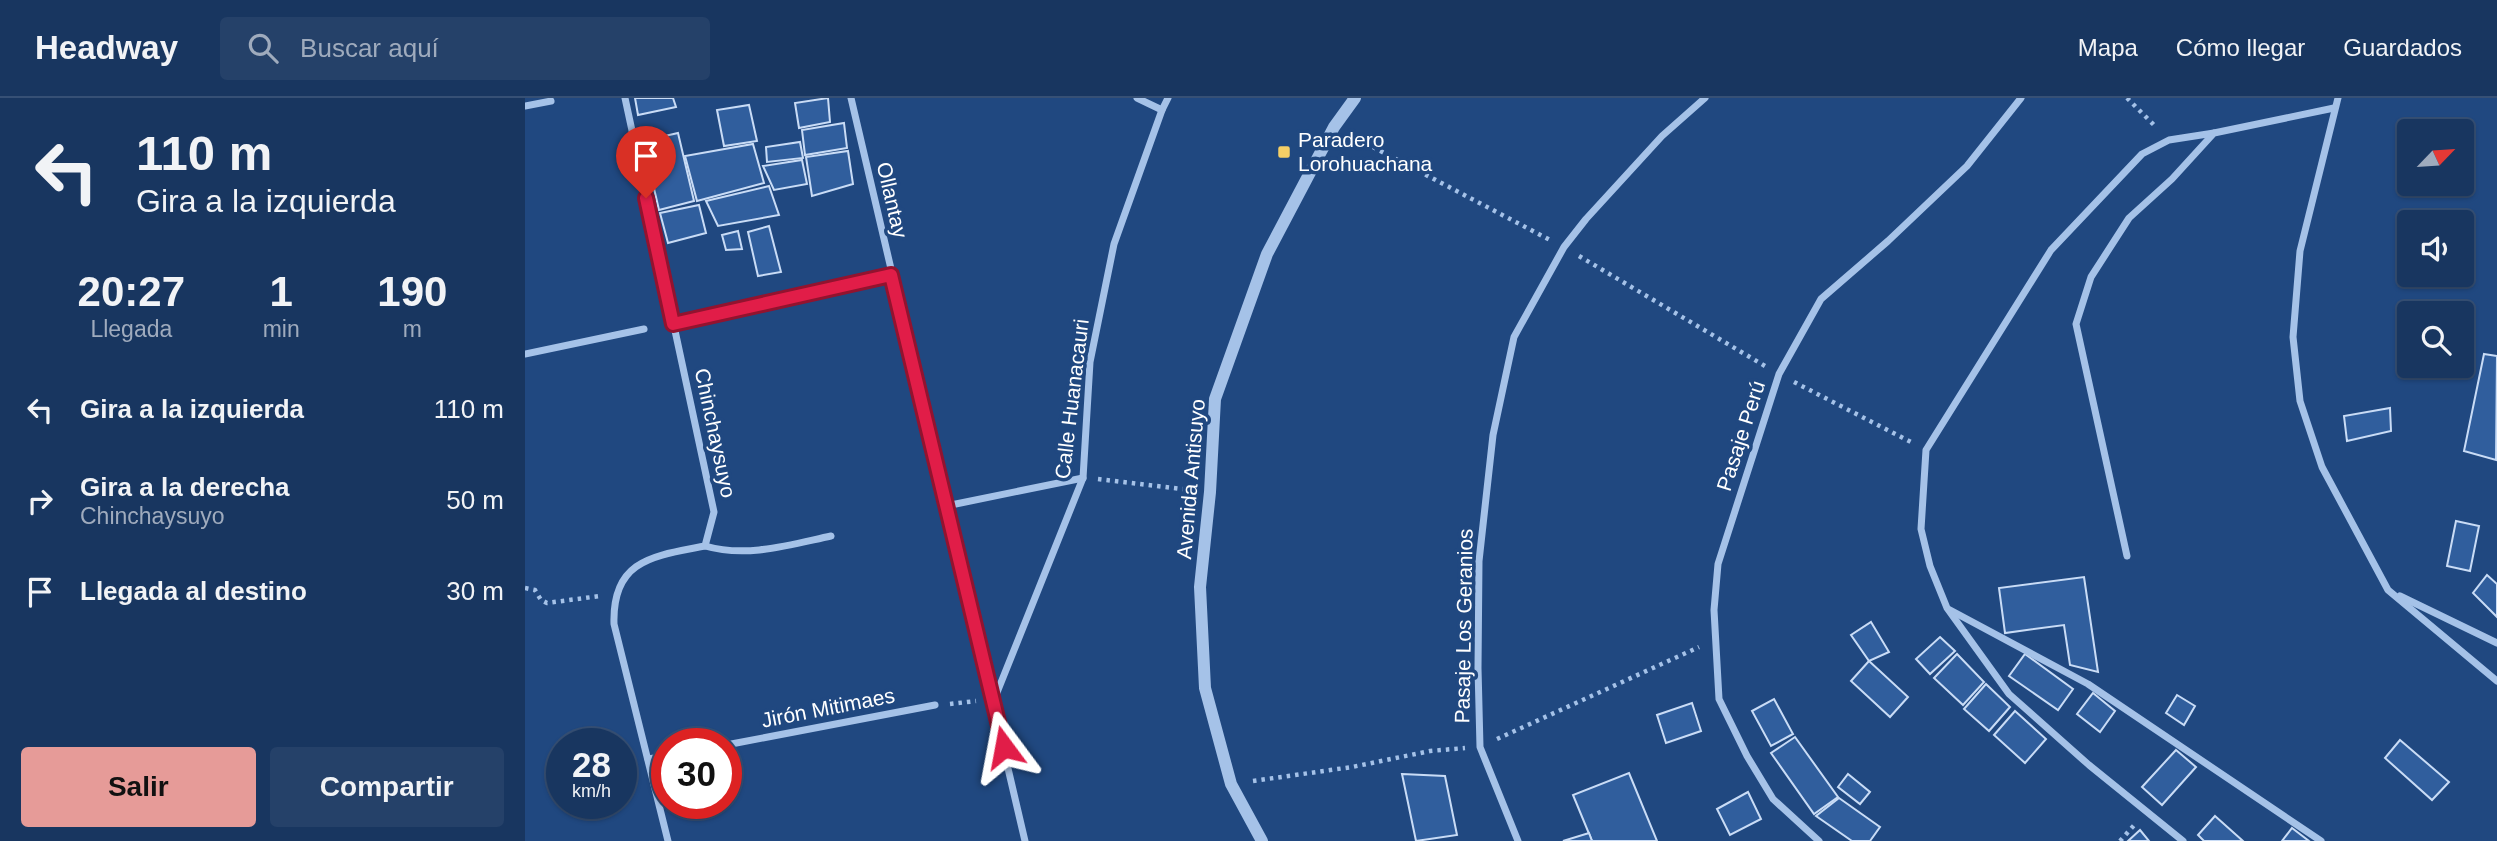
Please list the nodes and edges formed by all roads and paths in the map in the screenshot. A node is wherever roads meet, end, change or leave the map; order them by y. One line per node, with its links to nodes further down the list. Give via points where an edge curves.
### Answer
1 (625, 98): 19 (street, Chinchaysuyo)
2 (851, 98): 18 (street, Ollantay)
3 (1137, 98): 13 (street)
4 (1168, 98): 13 (street, Calle Huanacauri)
5 (1355, 98): 14 (street, Avenida Antisuyo)
6 (1705, 98): 17 (street, Pasaje Los Geranios, via 1662,136)
7 (2021, 98): 22 (street, Pasaje Perú, via 1966,166 1821,299)
8 (2127, 98): 16 (path)
9 (2338, 98): 12 (street)
10 (551, 101): 11 (street)
11 (525, 106)
12 (2334, 108): 15 (street); 31 (street, via 2300,251 2293,337 2300,401 2322,467)
13 (1161, 110): 24 (street, Calle Huanacauri, via 1114,244 1090,362)
14 (1334, 127): 17 (path); 25 (street, Avenida Antisuyo, via 1267,254 1215,399)
15 (2214, 133): 16 (street); 29 (street, via 2129,218 2091,277 2076,324)
16 (2169, 140): 23 (street, via 2142,154 2051,250)
17 (1564, 247): 22 (path); 40 (street, Pasaje Los Geranios, via 1514,337 1493,435 1479,561)
18 (891, 275): 19 (street); 26 (street, Ollantay)
19 (673, 324): 28 (street, Chinchaysuyo, via 714,512)
20 (644, 329): 21 (street)
21 (525, 354)
22 (1779, 374): 23 (path); 34 (street, Pasaje Perú, via 1718,564)
23 (1926, 450): 33 (street, via 1921,529)
24 (1083, 478): 25 (path); 26 (street); 37 (street, Calle Huanacauri)
25 (1210, 492): 43 (street, Avenida Antisuyo, via 1200,587 1205,688)
26 (946, 506): 37 (street, Ollantay)
27 (831, 536): 28 (street, via 741,552)
28 (705, 546): 32 (street, via 641,562)
29 (2127, 556)
30 (525, 588): 32 (path, via 533,588 547,603)
31 (2388, 590): 35 (street); 36 (street)
32 (618, 592): 42 (street, via 614,624)
33 (1947, 608): 49 (street, via 2008,694); 50 (street, via 2088,684)
34 (1715, 639): 40 (path); 48 (street, Pasaje Perú, via 1719,699 1747,756 1773,799)
35 (2497, 643)
36 (2497, 681)
37 (994, 700): 38 (path); 45 (street, Ollantay)
38 (935, 705): 39 (street, Jirón Mitimaes)
39 (742, 742)
40 (1480, 747): 43 (path); 47 (street, Pasaje Los Geranios)
41 (651, 759): 42 (street)
42 (648, 760): 44 (street)
43 (1231, 784): 46 (street, Avenida Antisuyo)
44 (668, 841)
45 (1025, 841)
46 (1262, 841)
47 (1518, 841)
48 (1819, 841)
49 (2183, 841)
50 (2321, 841)

